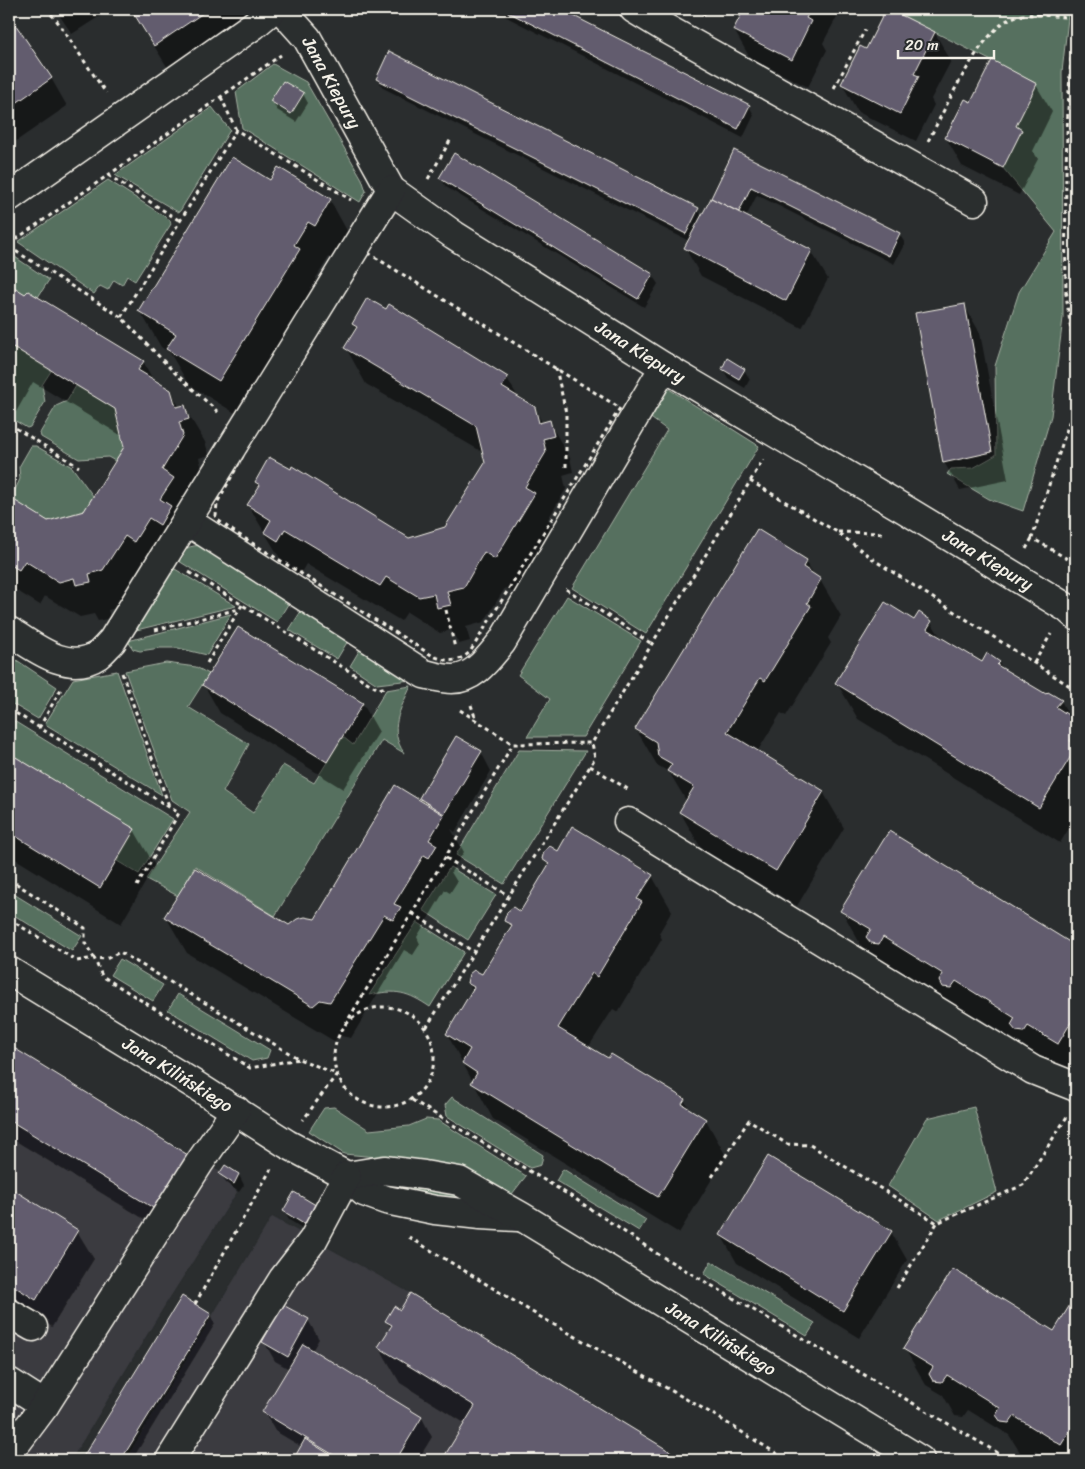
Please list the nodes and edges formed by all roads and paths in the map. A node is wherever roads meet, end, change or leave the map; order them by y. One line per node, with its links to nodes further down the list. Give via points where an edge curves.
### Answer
1 (45, 9): 11 (path, via 55,18)
2 (273, 9): 11 (street)
3 (281, 9): 8 (street, Jana Kiepury)
4 (634, 9): 10 (street)
5 (1076, 9): 6 (path)
6 (1075, 18): 14 (path, via 1021,15 996,28 976,53); 25 (path, via 1065,165)
7 (865, 30): 10 (path)
8 (307, 38): 9 (path); 17 (street, Jana Kiepury)
9 (221, 97): 12 (path); 15 (path)
10 (820, 115): 14 (street)
11 (123, 117): 18 (street)
12 (236, 130): 20 (path); 21 (path)
13 (451, 139): 16 (path)
14 (914, 168): 19 (street)
15 (108, 175): 21 (path); 22 (path)
16 (424, 186)
17 (391, 190): 20 (street); 28 (street, Jana Kiepury, via 454,235)
18 (9, 197)
19 (974, 201)
20 (375, 215): 23 (path, via 388,224); 32 (street)
21 (180, 221): 26 (path)
22 (9, 246): 26 (path)
23 (368, 253): 29 (path); 32 (path)
24 (1076, 292): 25 (path)
25 (1066, 294): 27 (path)
26 (121, 317): 32 (path, via 173,371 216,410)
27 (1076, 366)
28 (664, 367): 44 (street); 47 (street, Jana Kiepury, via 947,534)
29 (556, 368): 35 (path, via 566,413); 38 (path, via 620,408)
30 (1076, 407): 43 (path, via 1032,538)
31 (9, 424): 34 (path)
32 (248, 433): 38 (path, via 218,503 216,516 220,521 445,661 457,660 470,652); 39 (street)
33 (766, 456): 36 (path)
34 (79, 467)
35 (566, 477)
36 (750, 481): 40 (path); 50 (path)
37 (566, 486): 38 (path)
38 (566, 496)
39 (187, 521): 42 (street); 54 (street)
40 (837, 532): 41 (path); 55 (path, via 877,562)
41 (884, 533)
42 (163, 556): 45 (path); 49 (street)
43 (1076, 564)
44 (542, 574): 50 (path); 54 (street, via 502,642 480,668 462,678)
45 (242, 604): 46 (path); 54 (path, via 378,688 417,683)
46 (239, 609): 49 (path); 52 (path)
47 (1076, 616)
48 (9, 632): 51 (street, via 49,657)
49 (112, 641): 51 (street, via 100,654)
50 (652, 644): 59 (path)
51 (76, 662): 58 (path)
52 (207, 663)
53 (120, 668): 61 (path)
54 (424, 674)
55 (1076, 690)
56 (454, 706): 60 (path)
57 (9, 709): 58 (path)
58 (39, 728): 61 (path)
59 (592, 743): 60 (path); 66 (path, via 595,758)
60 (513, 744): 63 (path)
61 (169, 807): 65 (path, via 179,813)
62 (628, 822): 76 (street, via 1033,1070)
63 (445, 857): 66 (path); 67 (path)
64 (9, 879): 70 (path, via 85,928 86,943)
65 (137, 886)
66 (509, 896): 69 (path)
67 (412, 913): 69 (path); 72 (path)
68 (9, 919): 70 (path, via 77,961)
69 (474, 952): 73 (path)
70 (94, 958): 74 (path, via 106,959 120,952); 74 (path, via 102,976 250,1068)
71 (9, 971): 78 (street, Jana Kilińskiego)
72 (346, 1025): 73 (path, via 362,1011 391,1007 407,1012); 75 (path, via 336,1041 334,1059)
73 (426, 1028): 77 (path, via 432,1038 435,1063 427,1084)
74 (299, 1059): 75 (path)
75 (337, 1074): 77 (path, via 343,1087 366,1104 378,1108 397,1107); 79 (path)
76 (1074, 1099): 82 (path, via 1023,1186)
77 (412, 1100): 92 (path, via 574,1198 656,1253)
78 (236, 1110): 79 (street, Jana Kilińskiego); 88 (street)
79 (287, 1144): 80 (street, Jana Kilińskiego); 84 (path)
80 (347, 1176): 90 (street, via 313,1240 282,1279); 91 (street, Jana Kilińskiego, via 384,1170 459,1181)
81 (712, 1177): 82 (path, via 749,1120 787,1144 810,1145)
82 (938, 1224): 83 (path)
83 (897, 1288)
84 (195, 1304)
85 (9, 1313): 86 (street)
86 (33, 1327)
87 (9, 1382): 88 (street)
88 (45, 1405): 89 (street, via 18,1441)
89 (9, 1436)
90 (170, 1460)
91 (920, 1460)
92 (1010, 1460)

